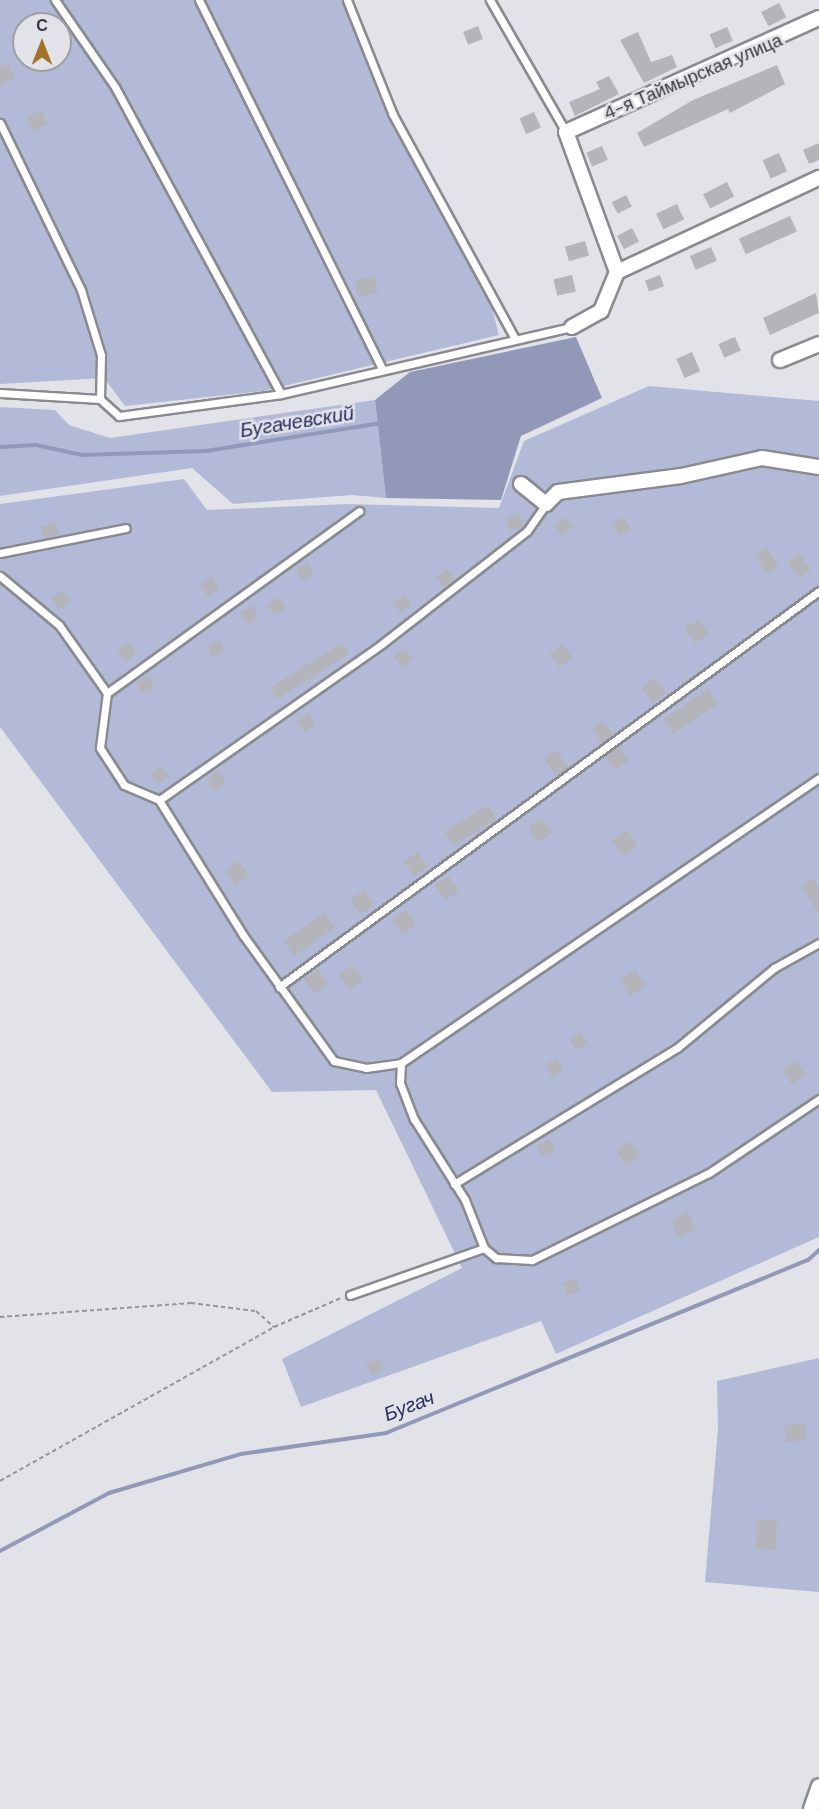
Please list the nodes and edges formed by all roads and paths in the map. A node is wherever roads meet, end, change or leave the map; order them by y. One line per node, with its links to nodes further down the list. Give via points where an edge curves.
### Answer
1 (55, 0): 16 (lane, via 116,87)
2 (199, 0): 14 (lane)
3 (347, 0): 11 (lane, via 393,115)
4 (490, 0): 7 (lane)
5 (819, 18): 7 (street, 4-я Таймырская улица)
6 (0, 123): 17 (lane, via 81,290 101,355)
7 (566, 132): 9 (street)
8 (819, 178): 9 (street)
9 (617, 272): 10 (street, via 602,311)
10 (572, 327): 11 (lane)
11 (515, 339): 14 (lane)
12 (819, 344): 13 (street)
13 (780, 360)
14 (383, 370): 16 (lane)
15 (0, 393): 17 (lane)
16 (281, 394): 17 (lane, via 119,416)
17 (100, 399)
18 (819, 467): 20 (street, via 762,458 681,476 558,492)
19 (522, 484): 20 (street)
20 (546, 504): 28 (lane, via 527,531 382,644)
21 (359, 510): 26 (lane)
22 (126, 528): 23 (lane)
23 (0, 554)
24 (0, 576): 26 (lane, via 59,625)
25 (819, 591): 30 (lane)
26 (106, 693): 28 (lane, via 100,748 124,785)
27 (819, 778): 31 (lane)
28 (159, 800): 30 (lane)
29 (819, 942): 33 (lane, via 774,968 677,1048)
30 (279, 987): 31 (lane, via 334,1060 366,1068)
31 (401, 1063): 33 (lane, via 400,1083 414,1119)
32 (819, 1100): 34 (lane, via 709,1173 532,1260 496,1258)
33 (454, 1184): 34 (lane)
34 (484, 1248): 35 (lane)
35 (350, 1295): 37 (path)
36 (0, 1317): 37 (path, via 191,1303 256,1311)
37 (274, 1328): 38 (path)
38 (0, 1481)
39 (819, 1786): 40 (street)
40 (811, 1809)

